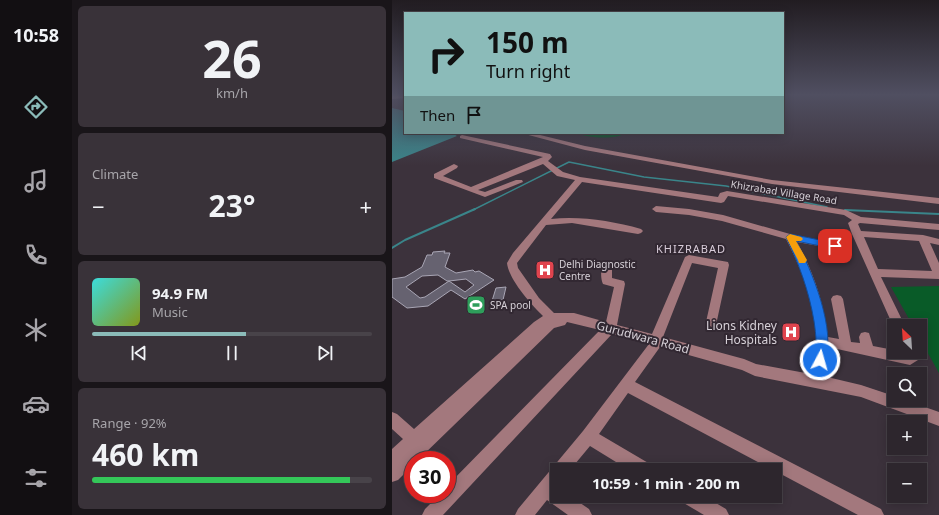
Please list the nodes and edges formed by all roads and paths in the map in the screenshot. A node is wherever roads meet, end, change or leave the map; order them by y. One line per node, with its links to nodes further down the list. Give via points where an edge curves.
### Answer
1 (528, 134): 8 (street, via 600,151 772,182)
2 (462, 137): 3 (street, via 484,145 548,156)
3 (544, 161): 5 (street, via 562,175); 7 (street)
4 (454, 166): 7 (street, via 437,176)
5 (580, 179): 11 (street, Khizrabad Village Road, via 721,200 727,193 846,213); 12 (street)
6 (519, 182): 7 (street, via 485,195)
7 (470, 190)
8 (939, 201)
9 (656, 209): 16 (street, via 716,217)
10 (833, 218): 11 (street)
11 (856, 221): 13 (street, Khizrabad Village Road); 15 (street, via 853,223)
12 (543, 223): 14 (street, via 572,220); 25 (street, via 517,255 512,266 535,301)
13 (939, 227)
14 (638, 232)
15 (857, 234): 17 (street); 21 (street)
16 (790, 237): 19 (street); 29 (street, via 804,264 813,291)
17 (923, 238): 18 (street); 22 (street)
18 (939, 242)
19 (835, 246)
20 (607, 264): 27 (street, via 607,281 620,284)
21 (874, 273): 22 (street); 24 (street)
22 (939, 275)
23 (837, 299): 31 (street)
24 (897, 319)
25 (554, 320): 27 (street); 39 (street, via 538,325)
26 (712, 322): 30 (street, via 724,264 689,259)
27 (607, 331): 30 (street); 48 (street)
28 (864, 337): 32 (street)
29 (822, 341): 31 (street); 34 (street)
30 (655, 345): 34 (street, via 742,371 755,370); 35 (street)
31 (846, 346): 32 (street)
32 (868, 349): 33 (street)
33 (887, 354)
34 (816, 381): 37 (street, via 861,391)
35 (625, 384): 38 (street); 51 (street)
36 (392, 419): 39 (street)
37 (939, 419)
38 (588, 436): 41 (street); 42 (street)
39 (418, 443): 40 (street); 43 (street)
40 (392, 459)
41 (566, 463)
42 (632, 463)
43 (392, 474)
44 (550, 482): 45 (street)
45 (545, 488): 47 (street); 49 (street)
46 (700, 503): 50 (street)
47 (581, 514)
48 (431, 515)
49 (524, 515)
50 (720, 515)
51 (875, 515)

